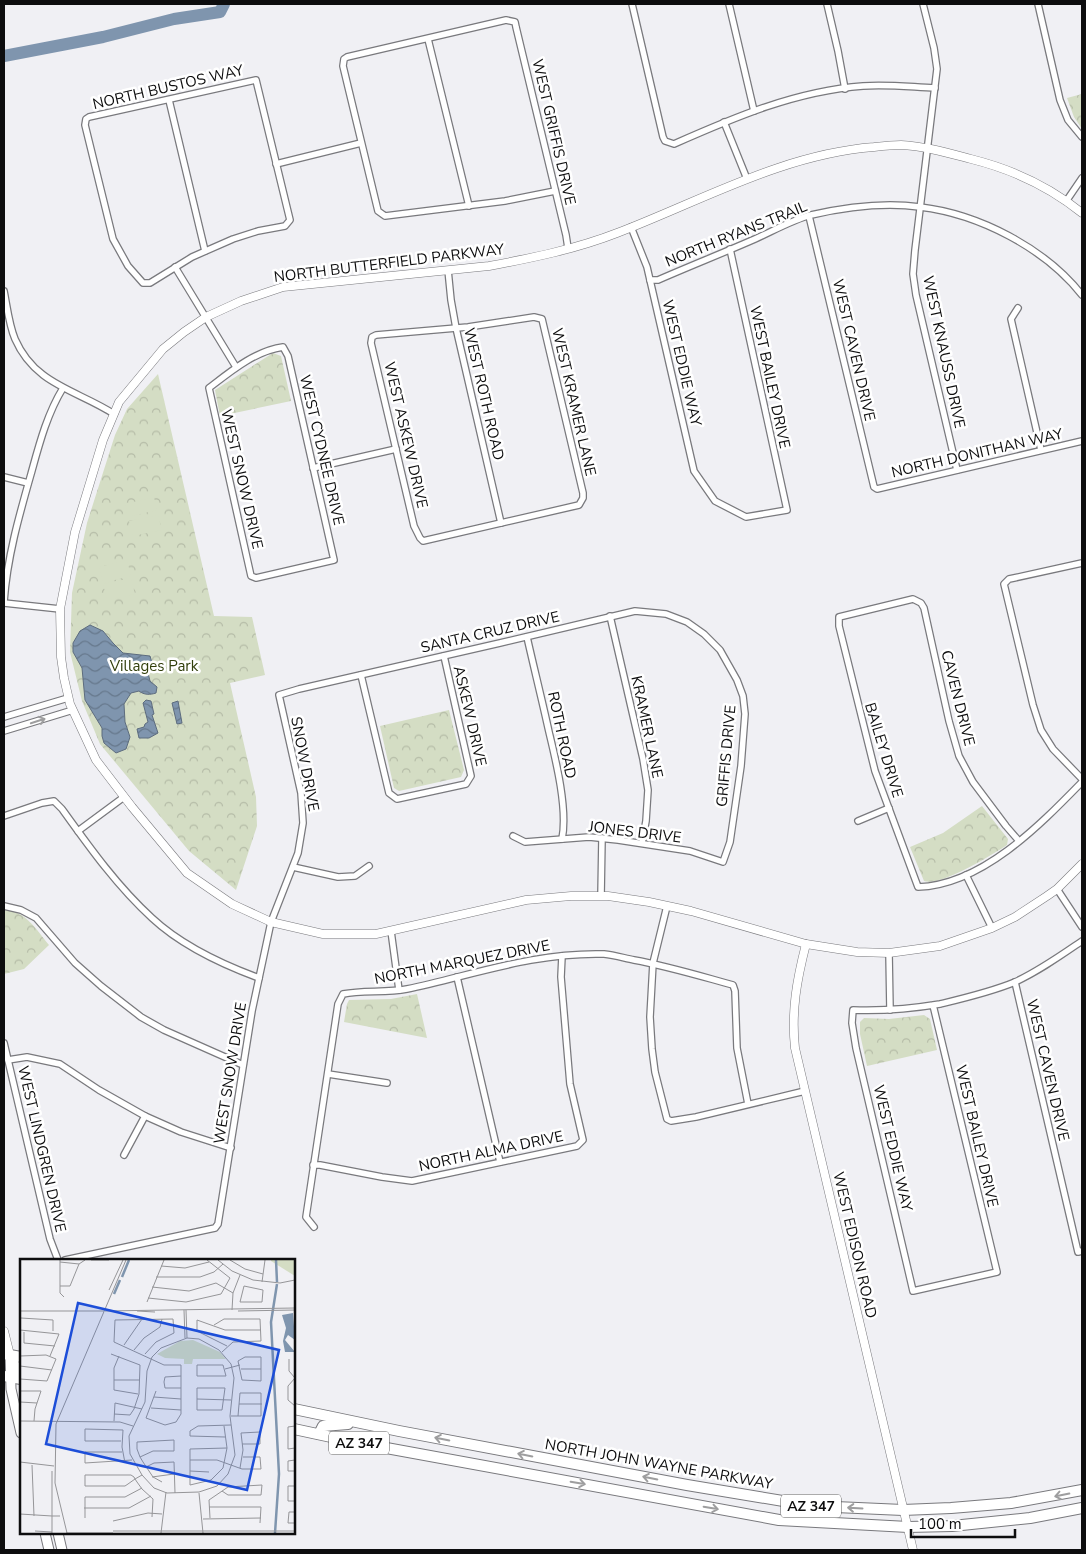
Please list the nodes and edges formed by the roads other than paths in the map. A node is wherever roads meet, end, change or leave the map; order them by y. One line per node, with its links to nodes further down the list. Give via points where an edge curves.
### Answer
1 (632, 4): 11 (street, via 665,140 674,144)
2 (729, 4): 10 (street)
3 (827, 4): 8 (street)
4 (923, 4): 7 (street, WEST KNAUSS DRIVE, via 938,69)
5 (1038, 4): 12 (street, via 1060,100 1068,120)
6 (428, 38): 13 (street, via 344,59); 18 (street, WEST GRIFFIS DRIVE, via 506,20 515,22); 20 (street)
7 (935, 88): 8 (street, via 863,86); 14 (street, WEST KNAUSS DRIVE)
8 (845, 89): 10 (street, via 794,97)
9 (169, 100): 15 (street, NORTH BUSTOS WAY, via 256,80); 27 (street); 28 (street, NORTH BUSTOS WAY, via 89,116 84,124 113,239 128,266 143,283 150,283)
10 (754, 111): 11 (street)
11 (724, 122): 17 (street)
12 (1082, 137)
13 (361, 143): 15 (street); 20 (street, via 378,210 385,216)
14 (928, 149): 17 (street, NORTH BUTTERFIELD PARKWAY, via 900,145 846,149); 19 (street, NORTH BUTTERFIELD PARKWAY, via 996,166); 21 (street, WEST KNAUSS DRIVE)
15 (276, 164): 27 (street, via 290,220 285,226 258,231)
16 (1082, 178): 19 (street)
17 (747, 179): 24 (street, NORTH BUTTERFIELD PARKWAY)
18 (555, 191): 20 (street); 25 (street, WEST GRIFFIS DRIVE)
19 (1067, 200): 22 (street, NORTH BUTTERFIELD PARKWAY)
20 (469, 206)
21 (920, 207): 23 (street, NORTH RYANS TRAIL, via 854,207); 32 (street, NORTH RYANS TRAIL, via 961,215 1032,249 1074,284); 43 (street, WEST KNAUSS DRIVE, via 913,274)
22 (1082, 213)
23 (809, 216): 26 (street, NORTH RYANS TRAIL); 46 (street, WEST CAVEN DRIVE)
24 (630, 227): 25 (street, NORTH BUTTERFIELD PARKWAY); 30 (street, WEST EDDIE WAY)
25 (568, 248): 29 (street, NORTH BUTTERFIELD PARKWAY, via 521,260)
26 (730, 249): 30 (street, NORTH RYANS TRAIL, via 658,280); 47 (street, WEST BAILEY DRIVE, via 787,510 746,517)
27 (206, 251): 28 (street)
28 (175, 267): 34 (street)
29 (448, 270): 34 (street, NORTH BUTTERFIELD PARKWAY, via 283,287); 35 (street, WEST ROTH ROAD)
30 (650, 280): 47 (street, WEST EDDIE WAY, via 694,471)
31 (4, 291): 37 (street, via 15,338 22,353 33,368)
32 (1082, 295)
33 (1018, 308): 41 (street, via 1011,319)
34 (206, 317): 36 (street); 38 (street, NORTH BUTTERFIELD PARKWAY, via 164,349 119,402)
35 (456, 328): 40 (street, WEST ASKEW DRIVE, via 372,337); 48 (street, WEST ROTH ROAD); 48 (street, WEST KRAMER LANE, via 534,317 542,319 583,493 579,505)
36 (236, 367): 42 (street, WEST CYDNEE DRIVE, via 271,349 283,347 288,356); 49 (street, WEST SNOW DRIVE, via 209,388 251,576 256,578)
37 (63, 388): 38 (street); 45 (street, via 48,420)
38 (114, 414): 53 (street, NORTH BUTTERFIELD PARKWAY, via 75,532)
39 (1082, 441): 41 (street, NORTH DONITHAN WAY)
40 (396, 449): 42 (street); 48 (street, WEST ASKEW DRIVE, via 414,526 423,541)
41 (1041, 450): 43 (street, NORTH DONITHAN WAY)
42 (313, 468): 49 (street, WEST CYDNEE DRIVE)
43 (957, 470): 46 (street, NORTH DONITHAN WAY)
44 (4, 477): 45 (street)
45 (28, 483): 51 (street, via 8,566)
46 (877, 489)
47 (715, 500)
48 (501, 523)
49 (334, 560)
50 (1082, 563): 64 (street, via 1009,579 1004,584 1041,730 1053,749)
51 (4, 602): 53 (street)
52 (922, 603): 66 (street, BAILEY DRIVE, via 913,599 839,617 870,753); 73 (street, CAVEN DRIVE, via 959,756 973,782)
53 (60, 609): 60 (street, NORTH BUTTERFIELD PARKWAY, via 61,657)
54 (610, 616): 55 (street, SANTA CRUZ DRIVE, via 634,611 666,614 687,622); 56 (street, SANTA CRUZ DRIVE); 74 (street, KRAMER LANE, via 648,790)
55 (704, 634): 75 (street, GRIFFIS DRIVE, via 720,650 737,680 745,714 730,842)
56 (527, 637): 57 (street, SANTA CRUZ DRIVE); 72 (street, ROTH ROAD, via 558,772)
57 (444, 656): 58 (street, SANTA CRUZ DRIVE); 58 (street, ASKEW DRIVE, via 471,772 466,784 432,792 401,799 393,797 387,788)
58 (361, 675): 59 (street, SANTA CRUZ DRIVE)
59 (279, 696): 78 (street, SNOW DRIVE, via 301,794 303,823)
60 (68, 698): 61 (street, NORTH BUTTERFIELD PARKWAY); 62 (street)
61 (72, 710): 63 (street, one-way to 61); 65 (street, NORTH BUTTERFIELD PARKWAY, via 96,760)
62 (4, 718)
63 (4, 731)
64 (1082, 780): 73 (street)
65 (124, 797): 69 (street); 84 (street, NORTH BUTTERFIELD PARKWAY, via 188,873 232,904)
66 (889, 808): 68 (street); 79 (street, BAILEY DRIVE, via 918,887)
67 (4, 816): 69 (street, via 54,801)
68 (858, 821)
69 (78, 831): 94 (street, via 117,882 153,920 220,963)
70 (513, 836): 72 (street, JONES DRIVE, via 525,842)
71 (602, 838): 72 (street, JONES DRIVE); 74 (street, JONES DRIVE); 81 (street)
72 (562, 839)
73 (1019, 841): 79 (street)
74 (642, 843): 75 (street, JONES DRIVE, via 690,851)
75 (723, 862)
76 (1082, 864): 80 (street, NORTH BUTTERFIELD PARKWAY)
77 (369, 866): 78 (street, via 356,876 338,877)
78 (293, 867): 84 (street, SNOW DRIVE)
79 (966, 875): 86 (street)
80 (1057, 889): 85 (street); 86 (street, NORTH BUTTERFIELD PARKWAY)
81 (601, 896): 83 (street, NORTH BUTTERFIELD PARKWAY); 87 (street, NORTH BUTTERFIELD PARKWAY, via 526,900)
82 (4, 906): 101 (street, via 36,918 75,963 141,1017)
83 (667, 906): 89 (street, NORTH BUTTERFIELD PARKWAY); 92 (street)
84 (271, 922): 87 (street, NORTH BUTTERFIELD PARKWAY, via 324,934); 94 (street, WEST SNOW DRIVE)
85 (1082, 927)
86 (992, 928): 90 (street, NORTH BUTTERFIELD PARKWAY, via 940,946)
87 (391, 931): 96 (street)
88 (1082, 941): 95 (street)
89 (806, 944): 90 (street, NORTH BUTTERFIELD PARKWAY, via 856,952); 104 (street, WEST EDISON ROAD, via 798,975 793,1020)
90 (889, 953): 98 (street)
91 (562, 956): 92 (street, NORTH MARQUEZ DRIVE, via 606,954); 93 (street, NORTH MARQUEZ DRIVE, via 536,958); 109 (street, NORTH ALMA DRIVE, via 560,977 570,1084 583,1140 577,1146)
92 (653, 963): 105 (street, NORTH MARQUEZ DRIVE, via 733,985 736,991 737,1048); 105 (street, via 652,1049 667,1119 696,1117)
93 (457, 977): 96 (street, NORTH MARQUEZ DRIVE); 109 (street)
94 (258, 978): 101 (street, WEST SNOW DRIVE)
95 (1014, 982): 97 (street); 112 (street, WEST CAVEN DRIVE)
96 (399, 990): 102 (street, NORTH MARQUEZ DRIVE, via 343,994 338,1004)
97 (933, 1005): 98 (street); 115 (street, WEST BAILEY DRIVE, via 996,1272)
98 (890, 1010): 115 (street, WEST EDDIE WAY, via 852,1010 852,1023)
99 (4, 1043): 100 (street, WEST LINDGREN DRIVE)
100 (8, 1060): 106 (street, via 28,1056 60,1064); 113 (street, WEST LINDGREN DRIVE)
101 (243, 1065): 107 (street, WEST SNOW DRIVE)
102 (328, 1074): 103 (street); 110 (street)
103 (387, 1083)
104 (805, 1091): 105 (street); 127 (street, WEST EDISON ROAD)
105 (748, 1104)
106 (146, 1116): 107 (street); 108 (street)
107 (230, 1148): 114 (street, WEST SNOW DRIVE, via 215,1228)
108 (124, 1155)
109 (500, 1162): 110 (street, NORTH ALMA DRIVE, via 412,1181)
110 (313, 1165): 111 (street, via 306,1217)
111 (314, 1227)
112 (1080, 1252)
113 (57, 1259)
114 (70, 1259)
115 (913, 1291)
116 (4, 1331): 117 (street)
117 (7, 1354): 118 (highway); 119 (main road)
118 (20, 1357)
119 (14, 1377): 122 (main road, via 11,1389)
120 (295, 1409): 121 (highway, NORTH JOHN WAYNE PARKWAY / AZ 347)
121 (366, 1424): 124 (highway, via 325,1425); 127 (highway, NORTH JOHN WAYNE PARKWAY / AZ 347, one-way to 121, via 814,1506 762,1498)
122 (20, 1429)
123 (295, 1429): 124 (highway, AZ 347)
124 (319, 1434): 128 (highway, AZ 347, one-way to 128, via 779,1520)
125 (1082, 1490): 127 (highway, NORTH JOHN WAYNE PARKWAY / AZ 347, one-way to 127, via 1010,1503)
126 (1082, 1508): 128 (highway, AZ 347, via 995,1522)
127 (903, 1510): 128 (street, WEST EDISON ROAD)
128 (908, 1527): 133 (street, WEST EDISON ROAD)
129 (45, 1534): 131 (main road)
130 (58, 1534): 132 (main road)
131 (49, 1550)
132 (62, 1550)
133 (913, 1550)

